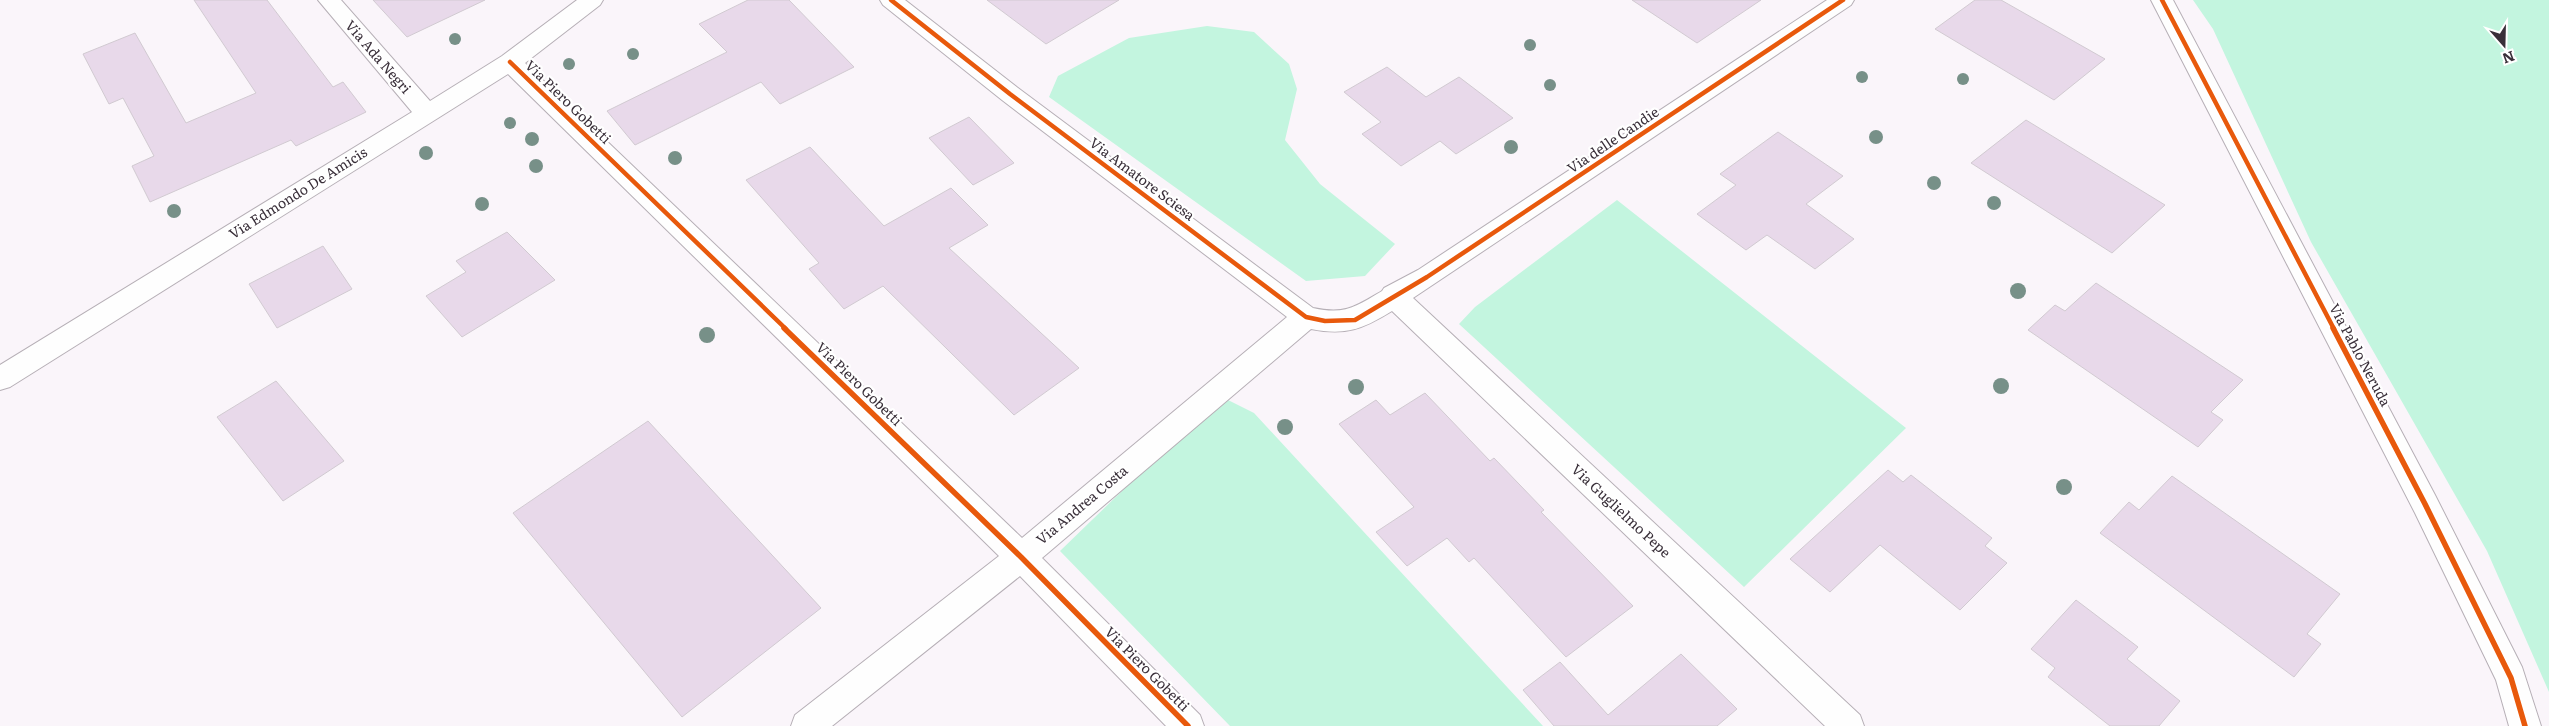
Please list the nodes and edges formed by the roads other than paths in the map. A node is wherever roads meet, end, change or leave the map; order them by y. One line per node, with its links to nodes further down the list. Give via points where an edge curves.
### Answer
1 (329, 0): 7 (street, Via Ada Negri)
2 (592, 0): 6 (street, Via Edmondo De Amicis)
3 (891, 0): 9 (street, Via Amatore Sciesa, via 1010,94)
4 (1843, 0): 8 (street, Via delle Candie, via 1426,278)
5 (2162, 0): 15 (street, Via Pablo Neruda, via 2426,504 2511,678)
6 (510, 62): 7 (street, Via Edmondo De Amicis); 11 (street, Via Piero Gobetti)
7 (428, 113): 10 (street, Via Edmondo De Amicis)
8 (1393, 295): 9 (street, Via Amatore Sciesa, via 1355,320 1325,321); 14 (street, Via Guglielmo Pepe)
9 (1306, 316): 11 (street, Via Andrea Costa)
10 (0, 379)
11 (1021, 557): 12 (street, Via Andrea Costa); 13 (street, Via Piero Gobetti)
12 (806, 726)
13 (1188, 726)
14 (1848, 726)
15 (2525, 726)

